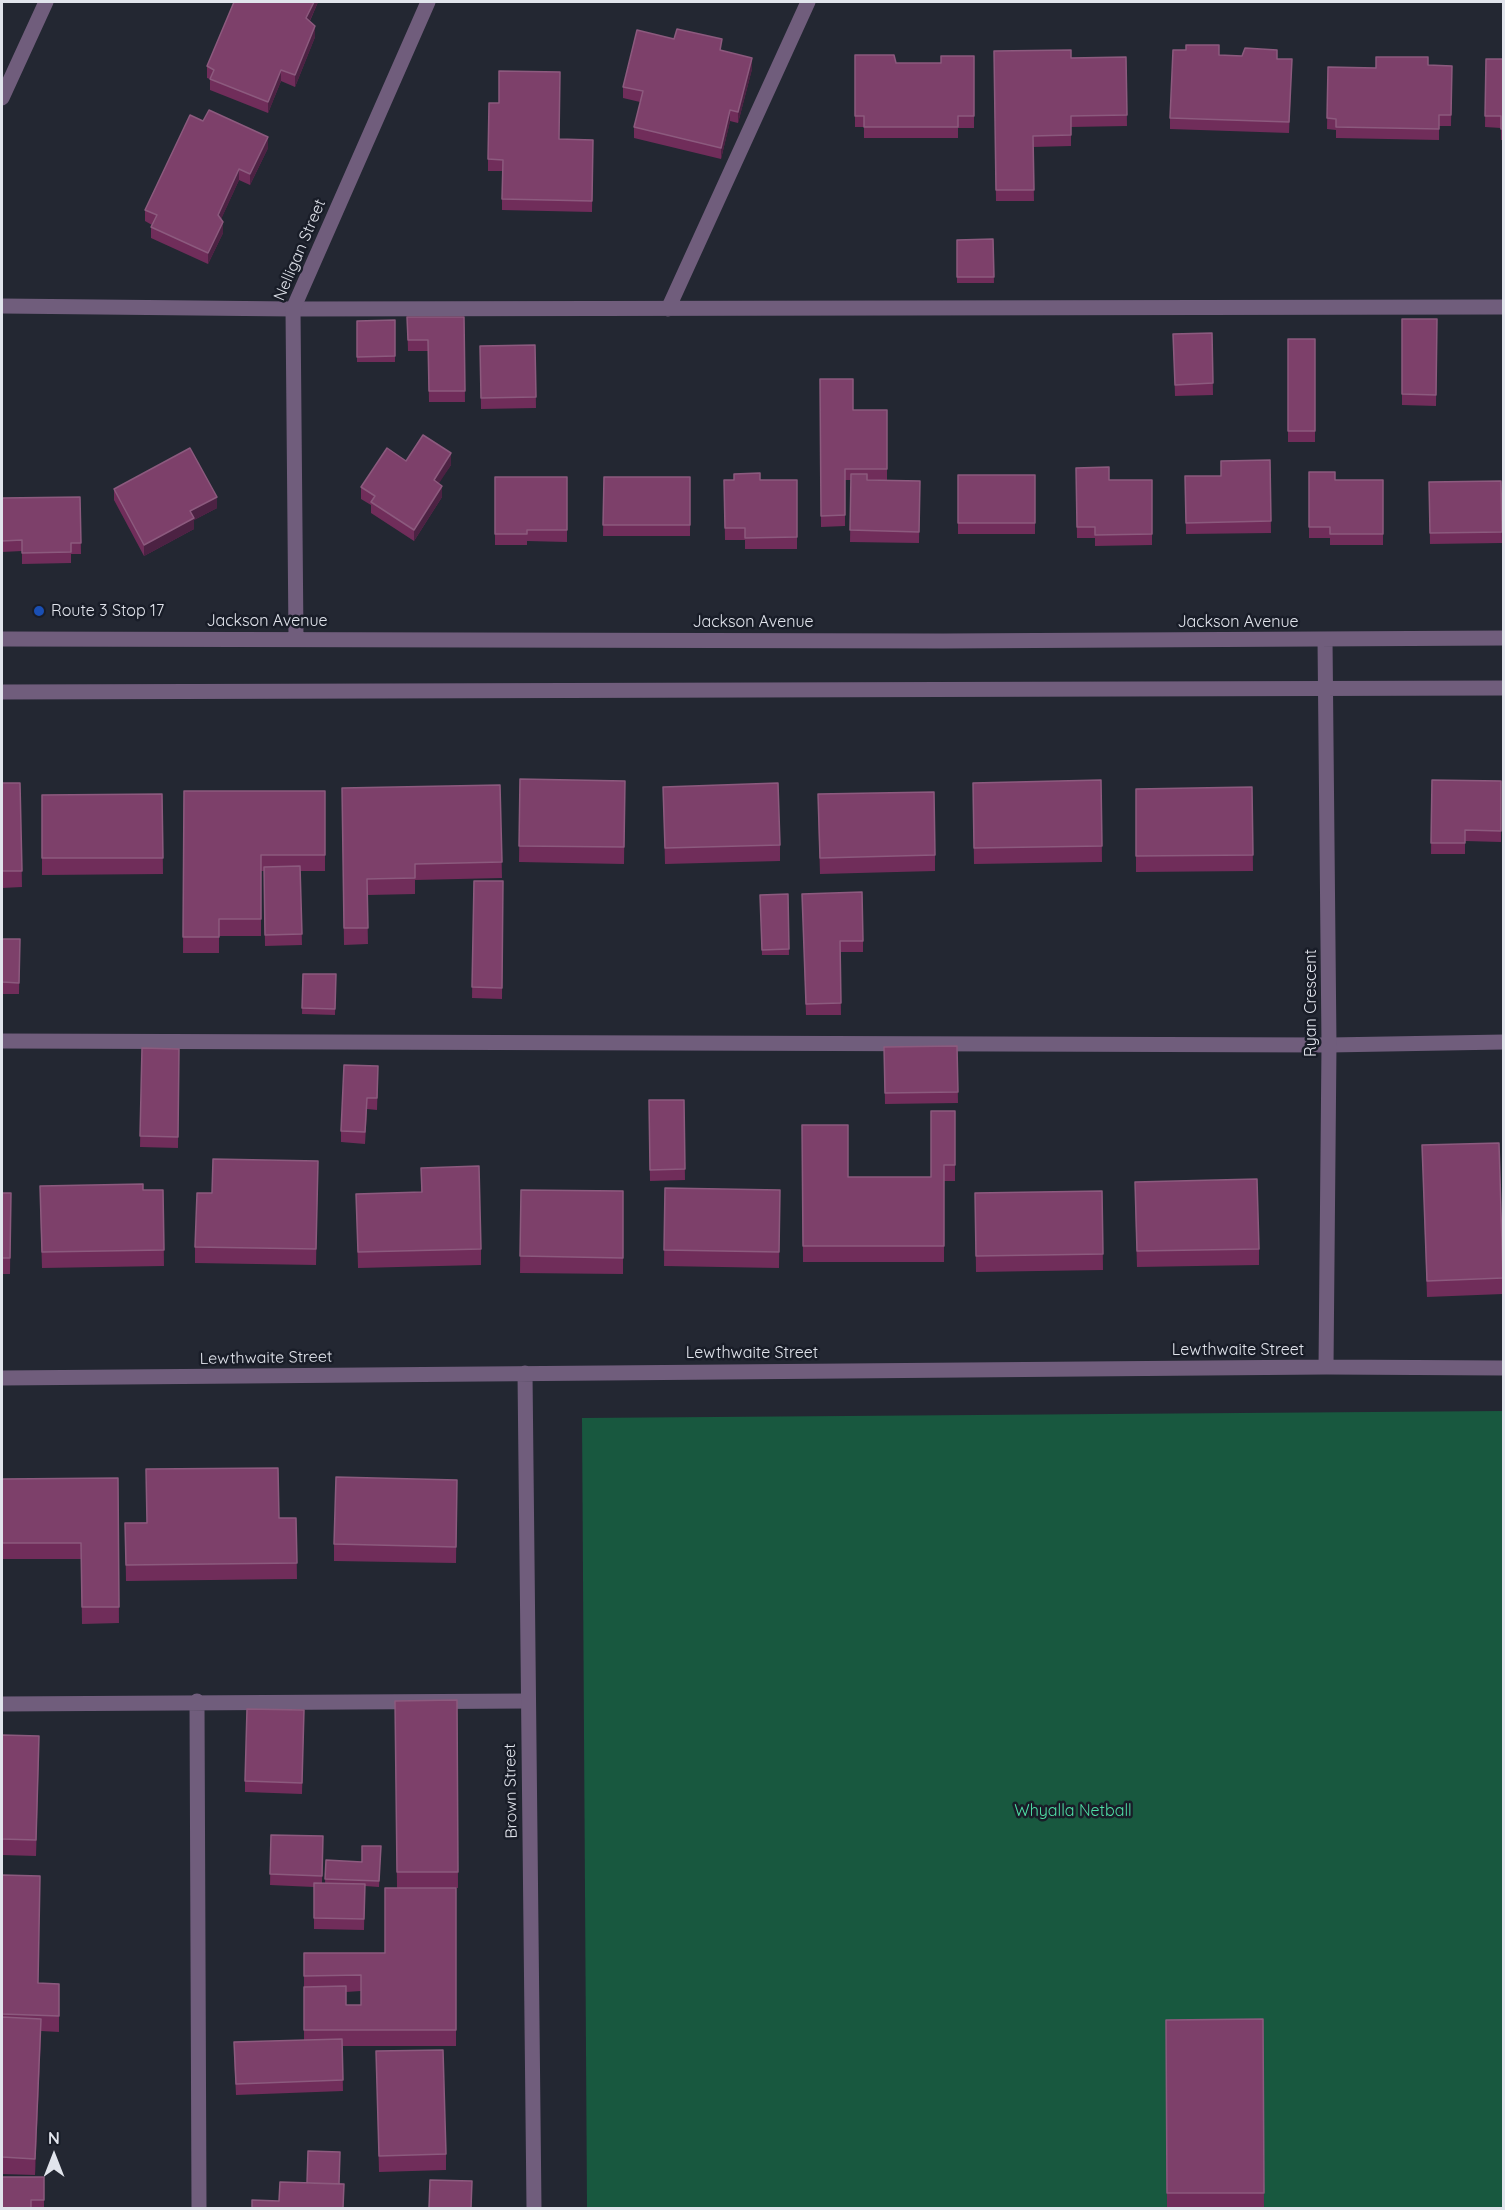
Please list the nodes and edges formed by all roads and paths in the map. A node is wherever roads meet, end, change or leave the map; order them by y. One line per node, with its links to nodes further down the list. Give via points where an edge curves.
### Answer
1 (46, 2): 4 (street)
2 (428, 2): 7 (street, Nelligan Street)
3 (808, 2): 8 (street)
4 (2, 98)
5 (2, 306): 7 (street)
6 (1503, 307): 8 (street)
7 (293, 309): 8 (street); 9 (street, Nelligan Street)
8 (668, 309)
9 (296, 638): 11 (street, Jackson Avenue); 12 (street, Jackson Avenue)
10 (1503, 638): 12 (street, Jackson Avenue)
11 (2, 639)
12 (1324, 639): 14 (street, Ryan Crescent)
13 (1503, 687): 14 (street)
14 (1325, 689): 15 (street); 18 (street, Ryan Crescent)
15 (2, 692)
16 (2, 1041): 18 (street)
17 (1503, 1042): 18 (street)
18 (1329, 1045): 19 (street, Ryan Crescent)
19 (1326, 1367): 20 (street, Lewthwaite Street); 21 (street, Lewthwaite Street)
20 (1503, 1368)
21 (525, 1373): 22 (street, Lewthwaite Street); 24 (street, Brown Street)
22 (2, 1378)
23 (197, 1701): 24 (street); 25 (street); 26 (street)
24 (528, 1701): 27 (street, Brown Street)
25 (2, 1704)
26 (199, 2208)
27 (534, 2208)

